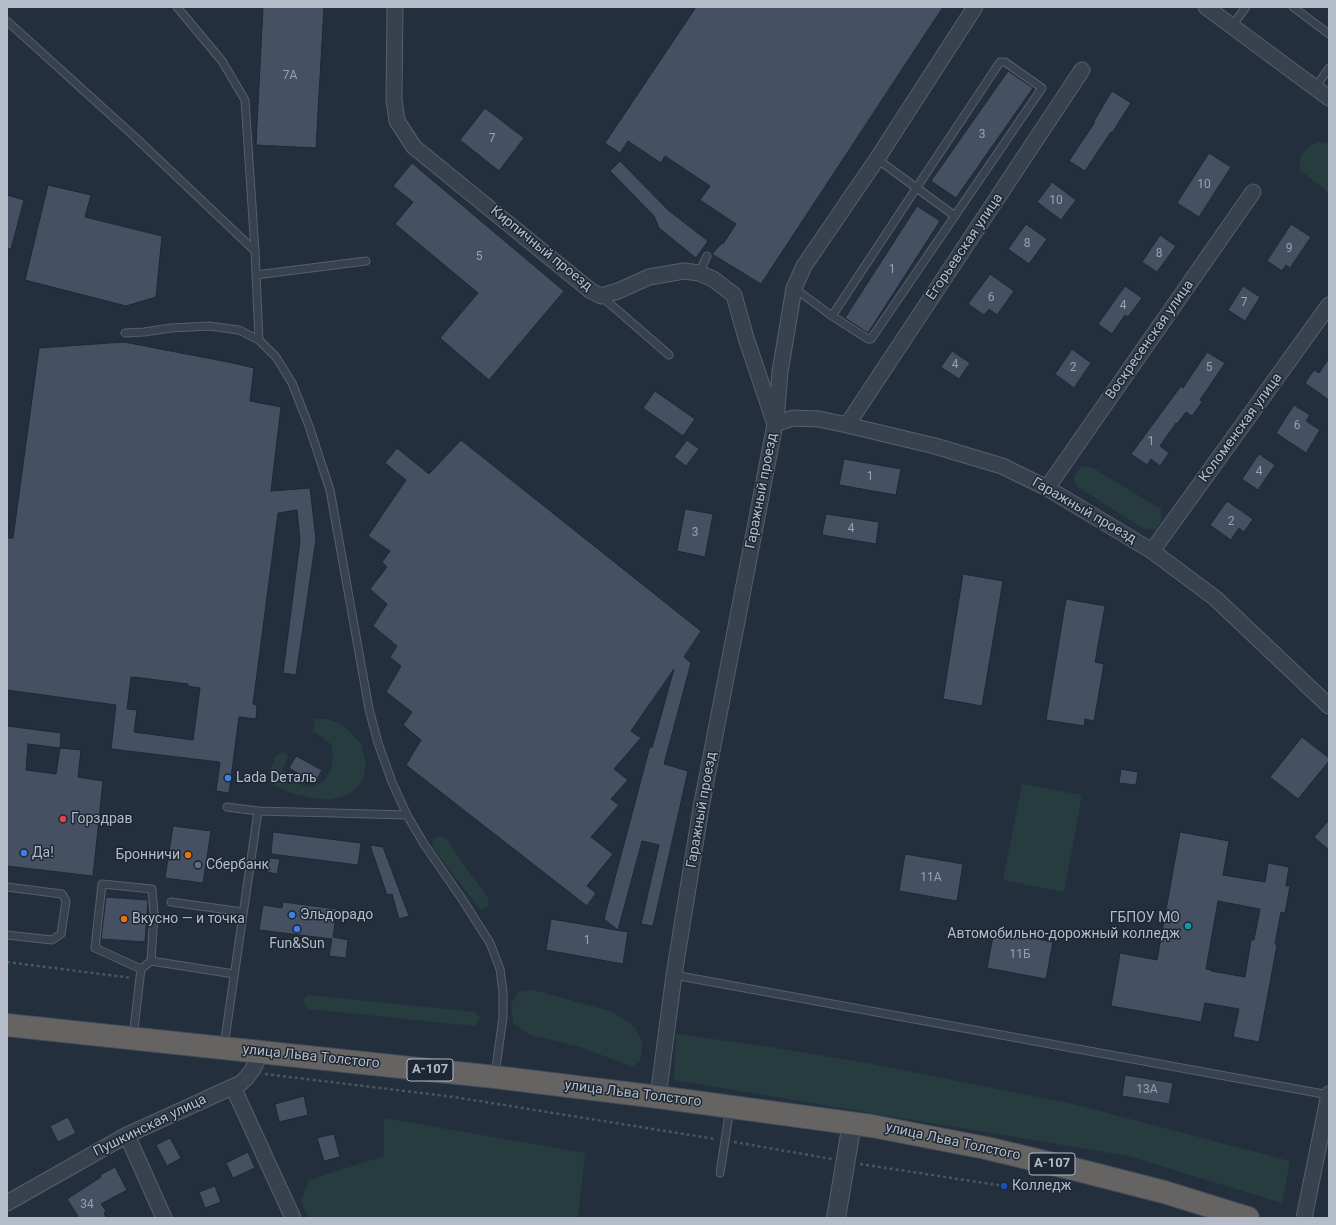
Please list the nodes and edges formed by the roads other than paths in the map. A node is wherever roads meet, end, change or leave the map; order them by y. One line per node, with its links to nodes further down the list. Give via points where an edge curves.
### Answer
1 (177, 7): 18 (lane, via 222,61 245,100)
2 (395, 7): 24 (street, Кирпичный проезд, via 394,100 397,121 414,147 591,291)
3 (975, 7): 14 (street)
4 (1206, 7): 8 (street)
5 (1246, 7): 8 (lane)
6 (1293, 7): 9 (lane)
7 (7, 21): 18 (lane)
8 (1232, 26): 12 (street)
9 (1329, 34)
10 (1329, 68): 12 (lane)
11 (1082, 70): 31 (street, Егорьевская улица)
12 (1315, 88): 13 (street)
13 (1329, 98)
14 (877, 159): 15 (lane); 23 (street, via 804,266)
15 (917, 187): 17 (lane); 17 (lane, via 1000,62 1005,62 1042,88); 26 (lane)
16 (1253, 192): 32 (street, Воскресенская улица)
17 (955, 216): 26 (lane, via 871,339)
18 (255, 251): 22 (lane)
19 (707, 256): 21 (lane)
20 (366, 261): 22 (lane)
21 (699, 272): 24 (street, Кирпичный проезд, via 684,271 649,277); 30 (street, Кирпичный проезд, via 714,279 734,295)
22 (256, 276): 28 (lane)
23 (794, 288): 26 (lane); 30 (street, via 780,372)
24 (601, 296): 29 (lane)
25 (1329, 305): 33 (street, Коломенская улица)
26 (832, 316)
27 (125, 333): 28 (lane, via 209,326 239,330)
28 (258, 340): 37 (lane, via 276,357 292,382 330,490 369,709 378,743)
29 (669, 355)
30 (776, 424): 31 (street, Гаражный проезд, via 793,418 819,419); 45 (street, Гаражный проезд, via 701,808)
31 (847, 425): 32 (street, Гаражный проезд, via 935,446 1002,466)
32 (1047, 488): 33 (street, Гаражный проезд)
33 (1152, 551): 34 (street, Гаражный проезд, via 1215,598)
34 (1329, 706)
35 (227, 807): 36 (lane)
36 (258, 811): 37 (lane); 40 (lane)
37 (407, 815): 50 (lane, via 490,943 500,969 503,992 502,1017)
38 (7, 887): 41 (lane, via 62,894 66,901 62,934 52,940)
39 (171, 902): 40 (lane)
40 (243, 912): 44 (lane)
41 (7, 935)
42 (151, 961): 43 (lane); 43 (lane, via 154,913 152,889 102,884 95,948); 44 (lane)
43 (140, 969): 47 (lane)
44 (234, 974): 48 (lane)
45 (674, 975): 52 (lane); 53 (street, Гаражный проезд)
46 (7, 1026): 47 (highway, улица Льва Толстого / А-107)
47 (132, 1039): 48 (highway, улица Льва Толстого / А-107)
48 (224, 1048): 49 (highway, улица Льва Толстого / А-107)
49 (258, 1051): 50 (highway, улица Льва Толстого / А-107); 51 (street, Пушкинская улица, via 257,1061 251,1072)
50 (495, 1077): 53 (highway, улица Льва Толстого / А-107)
51 (233, 1087): 56 (street, Пушкинская улица); 60 (street)
52 (1329, 1095): 63 (street)
53 (658, 1097): 54 (highway, улица Льва Толстого / А-107)
54 (730, 1107): 55 (highway, улица Льва Толстого / А-107); 57 (lane)
55 (852, 1123): 61 (street); 62 (highway, улица Льва Толстого / А-107, via 986,1148 1078,1170 1197,1207)
56 (127, 1135): 58 (street, Пушкинская улица); 59 (street)
57 (720, 1173)
58 (7, 1203)
59 (164, 1218)
60 (293, 1218)
61 (836, 1218)
62 (1248, 1218)
63 (1304, 1218)

